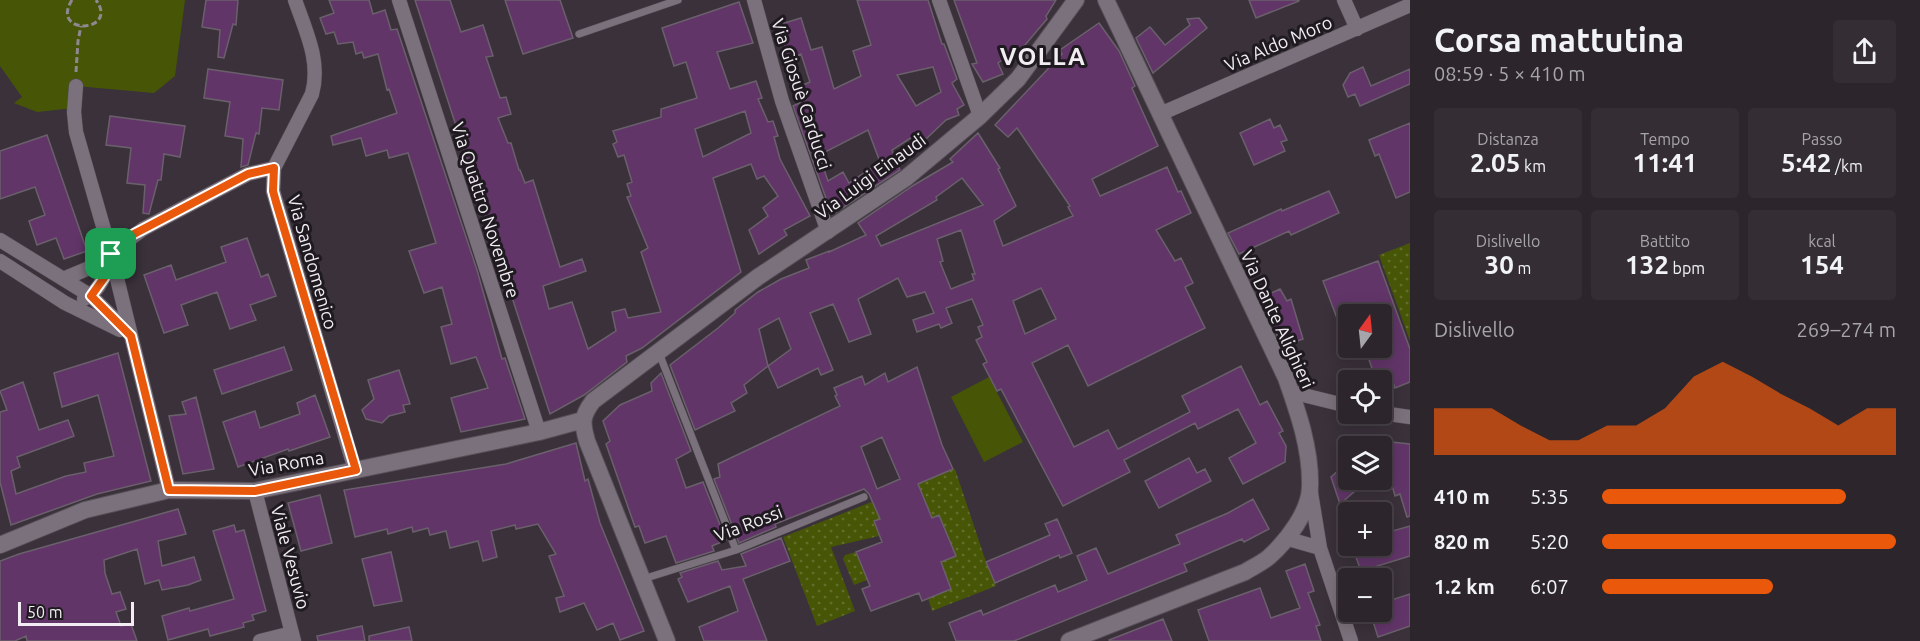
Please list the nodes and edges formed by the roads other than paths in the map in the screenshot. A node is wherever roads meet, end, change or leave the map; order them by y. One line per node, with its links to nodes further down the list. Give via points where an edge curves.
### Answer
1 (296, 0): 15 (street, Via Sandomenico, via 316,70 312,94)
2 (399, 0): 30 (street, Via Quattro Novembre)
3 (678, 0): 11 (lane)
4 (754, 0): 16 (street, Via Giosuè Carducci, via 782,101)
5 (939, 0): 14 (street)
6 (1076, 0): 14 (street, Via Luigi Einaudi, via 1018,79)
7 (1106, 0): 13 (street, Via Dante Alighieri)
8 (1344, 0): 10 (street)
9 (1410, 5): 10 (street, Via Aldo Moro)
10 (1357, 29): 13 (street, Via Aldo Moro)
11 (579, 34)
12 (76, 86): 18 (street, via 76,132)
13 (1160, 114): 25 (street, Via Dante Alighieri)
14 (980, 116): 16 (street, Via Luigi Einaudi, via 906,178)
15 (274, 168): 18 (street, via 248,174 143,229); 31 (street, Via Sandomenico, via 273,191)
16 (828, 232): 24 (street, Via Luigi Einaudi, via 758,277)
17 (0, 240): 20 (street)
18 (111, 254): 20 (street); 21 (street, via 104,278); 23 (street)
19 (0, 261): 22 (street)
20 (63, 279): 21 (street)
21 (91, 296): 22 (street); 23 (street)
22 (65, 303): 23 (street)
23 (131, 336): 33 (street)
24 (658, 351): 29 (street, Via Luigi Einaudi, via 593,401); 41 (lane)
25 (1291, 392): 26 (street); 32 (street, Via Dante Alighieri, via 1309,461)
26 (1338, 404)
27 (1392, 414): 28 (street)
28 (1410, 417)
29 (583, 420): 30 (street, Via Roma); 42 (street, via 587,441)
30 (539, 432): 31 (street, Via Roma)
31 (356, 470): 34 (street, Via Roma)
32 (1311, 488): 36 (street, Via Dante Alighieri); 37 (street)
33 (169, 490): 34 (street, Via Roma); 39 (street, Via Roma, via 85,510)
34 (255, 491): 43 (street, Viale Vesuvio)
35 (864, 497): 41 (lane, Via Rossi)
36 (1301, 514): 37 (lane); 38 (street, Via Dante Alighieri)
37 (1315, 527): 40 (street)
38 (1285, 538): 40 (street); 44 (street, Via Dante Alighieri, via 1268,557 1245,572)
39 (0, 545)
40 (1320, 548): 47 (street)
41 (736, 550): 42 (lane, Via Rossi)
42 (644, 579): 46 (street)
43 (293, 637): 45 (street, Viale Vesuvio)
44 (1080, 639)
45 (260, 641)
46 (667, 641)
47 (1351, 641)

